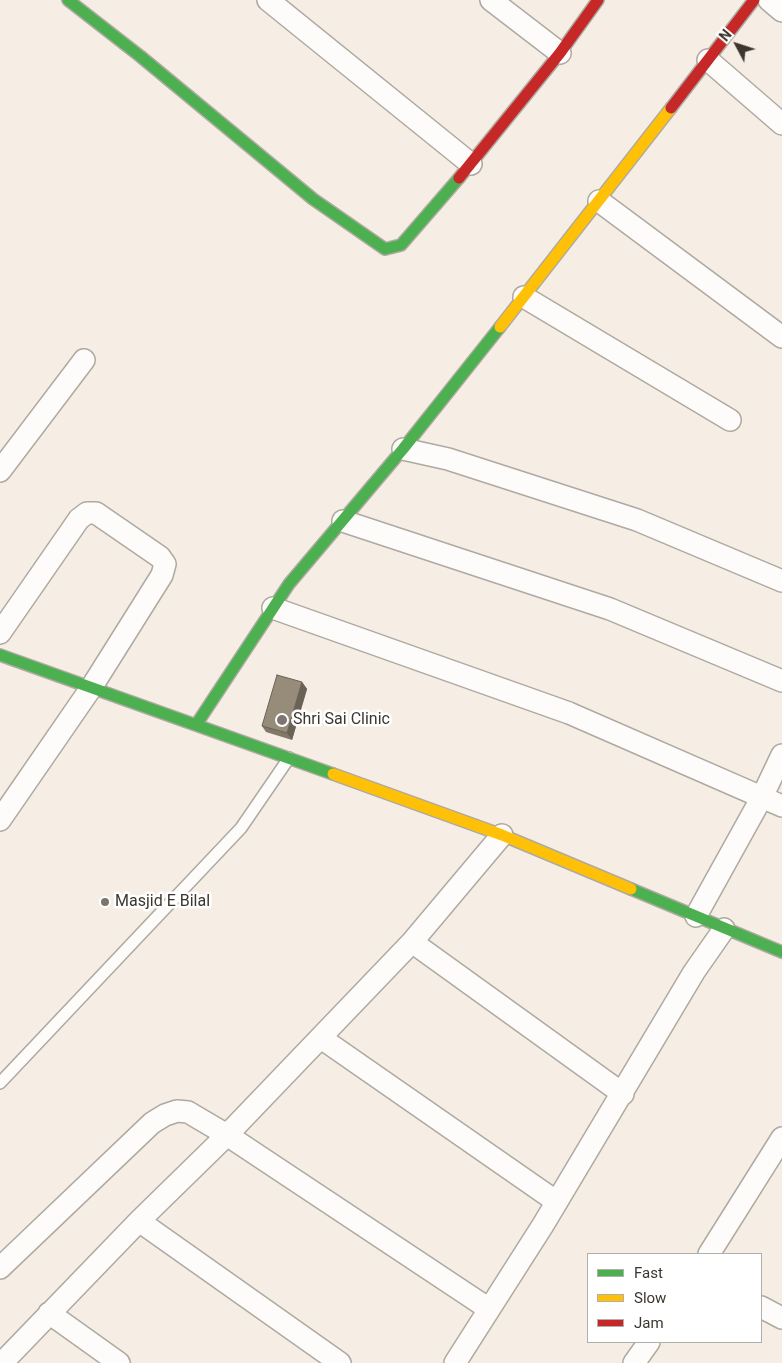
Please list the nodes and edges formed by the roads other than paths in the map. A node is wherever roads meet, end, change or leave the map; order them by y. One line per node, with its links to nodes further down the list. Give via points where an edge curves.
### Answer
1 (68, 0): 11 (street, via 313,199 380,247 390,249 401,245)
2 (268, 0): 11 (street)
3 (491, 0): 8 (street)
4 (598, 0): 8 (street)
5 (754, 0): 9 (street)
6 (769, 0): 7 (street)
7 (782, 11)
8 (560, 52): 11 (street)
9 (708, 60): 10 (street); 12 (street)
10 (782, 124)
11 (472, 164)
12 (599, 201): 13 (street); 14 (street)
13 (524, 298): 16 (street); 17 (street)
14 (782, 337)
15 (84, 360): 18 (street)
16 (730, 420)
17 (403, 449): 19 (street); 20 (street, via 448,459 637,520)
18 (0, 470)
19 (343, 521): 21 (street); 24 (street, via 610,610)
20 (782, 581)
21 (273, 608): 26 (street); 29 (street, via 569,713)
22 (0, 633): 25 (street, via 79,518 86,513 96,513 160,557 165,564 162,575)
23 (0, 655): 25 (street)
24 (782, 681)
25 (91, 688): 26 (street); 31 (street)
26 (196, 725): 28 (street)
27 (782, 755): 29 (street)
28 (289, 758): 32 (street); 38 (lane, via 241,828)
29 (762, 797): 30 (street); 33 (street)
30 (782, 806)
31 (0, 820)
32 (502, 834): 33 (street); 35 (street)
33 (696, 916): 34 (street)
34 (724, 929): 36 (street); 39 (street, via 694,972)
35 (412, 942): 37 (street); 39 (street)
36 (782, 952)
37 (321, 1038): 40 (street); 42 (street)
38 (0, 1083)
39 (623, 1094): 42 (street)
40 (227, 1135): 43 (street); 45 (street, via 188,1112 165,1114); 47 (street)
41 (782, 1138): 44 (street)
42 (558, 1202): 47 (street)
43 (138, 1221): 48 (street); 53 (street)
44 (710, 1253)
45 (0, 1268)
46 (762, 1308): 49 (street)
47 (489, 1309): 54 (street)
48 (49, 1313): 51 (street); 52 (street)
49 (782, 1318)
50 (648, 1343): 55 (street)
51 (2, 1363)
52 (120, 1363)
53 (340, 1363)
54 (455, 1363)
55 (634, 1363)

